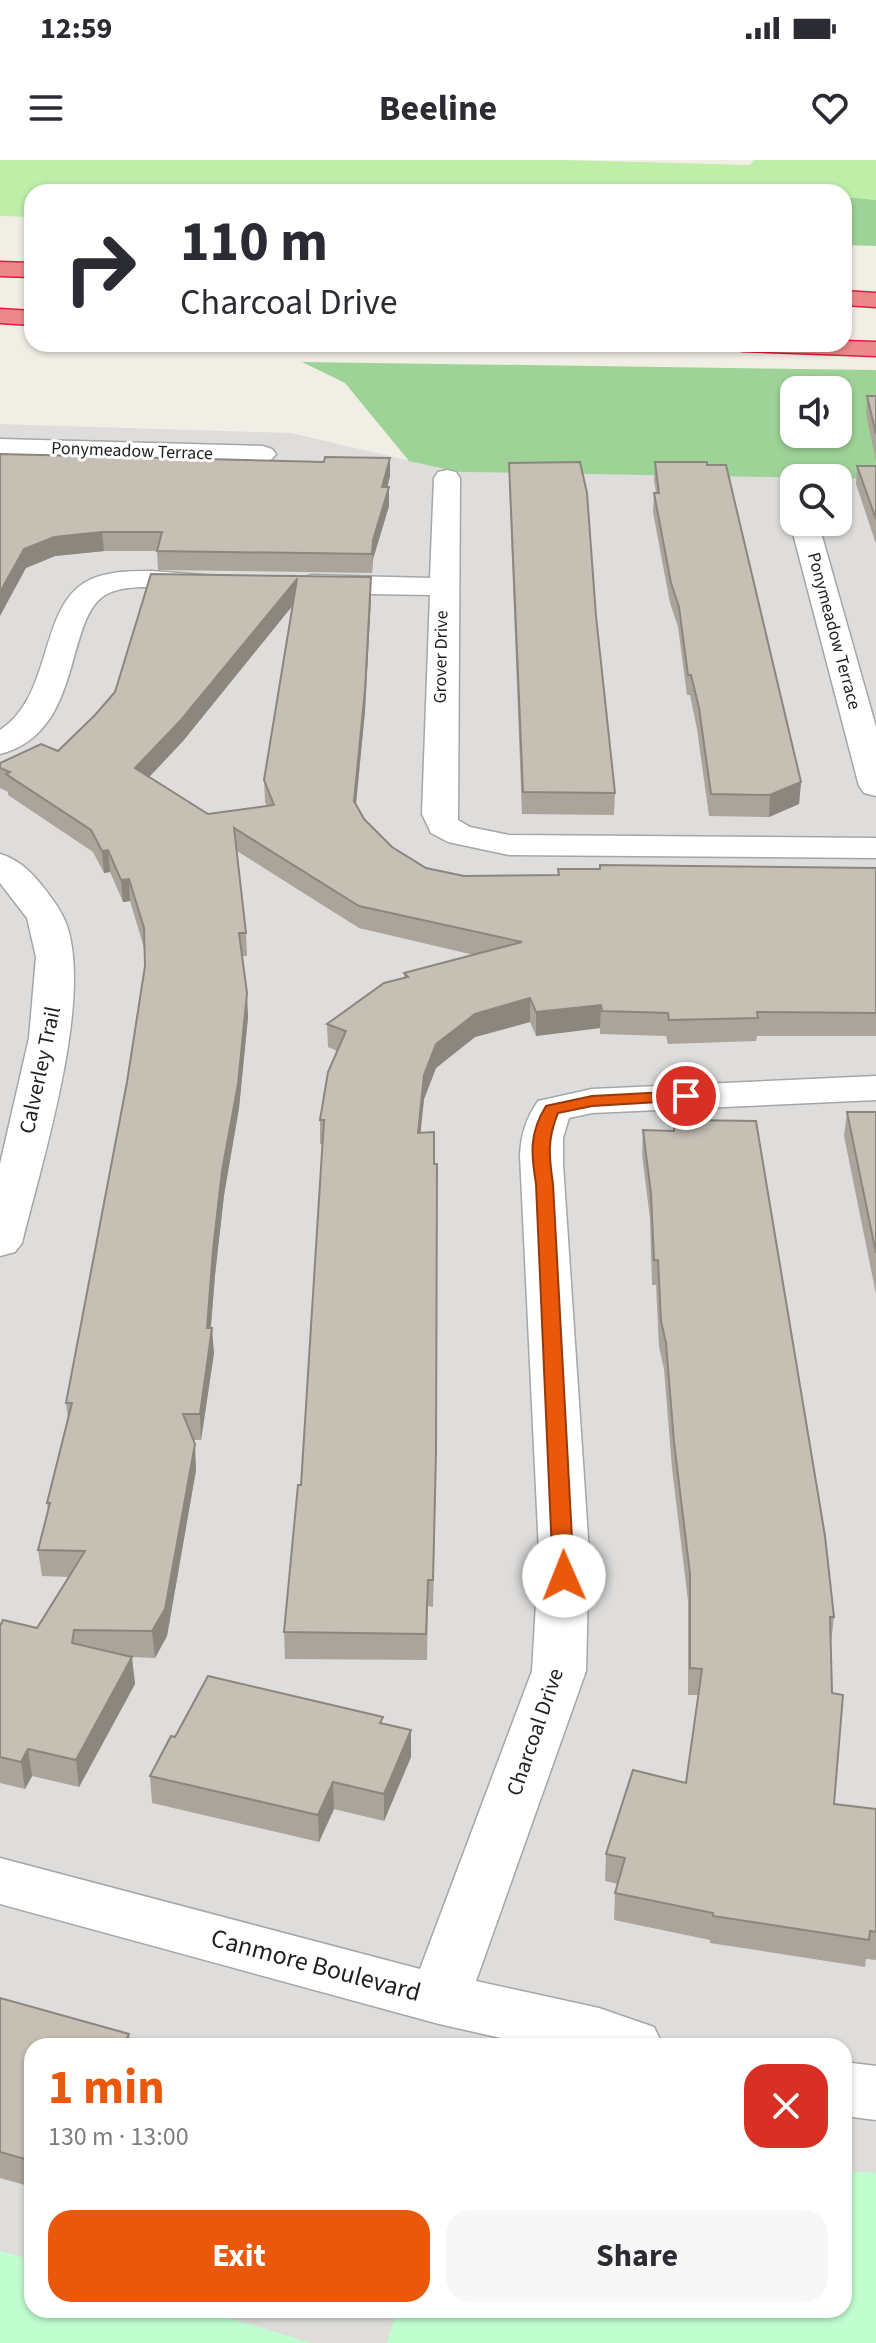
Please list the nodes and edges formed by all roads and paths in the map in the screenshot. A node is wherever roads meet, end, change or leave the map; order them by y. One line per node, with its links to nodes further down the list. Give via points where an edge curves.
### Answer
1 (0, 248): 2 (highway)
2 (24, 249)
3 (0, 269): 4 (highway)
4 (24, 270)
5 (0, 296): 6 (highway)
6 (24, 297)
7 (852, 298): 8 (highway)
8 (876, 300)
9 (0, 316): 10 (highway)
10 (24, 318)
11 (852, 326): 12 (highway)
12 (876, 328)
13 (852, 348): 14 (highway)
14 (876, 349)
15 (0, 447): 16 (street, Ponymeadow Terrace)
16 (263, 454)
17 (447, 478): 21 (street)
18 (808, 536): 23 (street, Ponymeadow Terrace)
19 (231, 582): 22 (street, via 137,581 96,587 81,602 38,712)
20 (279, 583): 21 (street, Grover Drive)
21 (442, 587): 24 (street, Grover Drive, via 443,826 509,845)
22 (0, 744)
23 (876, 786)
24 (876, 848)
25 (0, 865): 27 (street, Calverley Trail, via 39,906 49,926 55,999)
26 (876, 1088): 29 (street, Charcoal Drive, via 592,1101 552,1110 539,1151 564,1552 559,1671)
27 (0, 1243)
28 (0, 1881): 29 (street, Canmore Boulevard)
29 (439, 1999): 30 (street, Canmore Boulevard)
30 (610, 2038)
31 (852, 2090): 32 (street)
32 (876, 2093)

